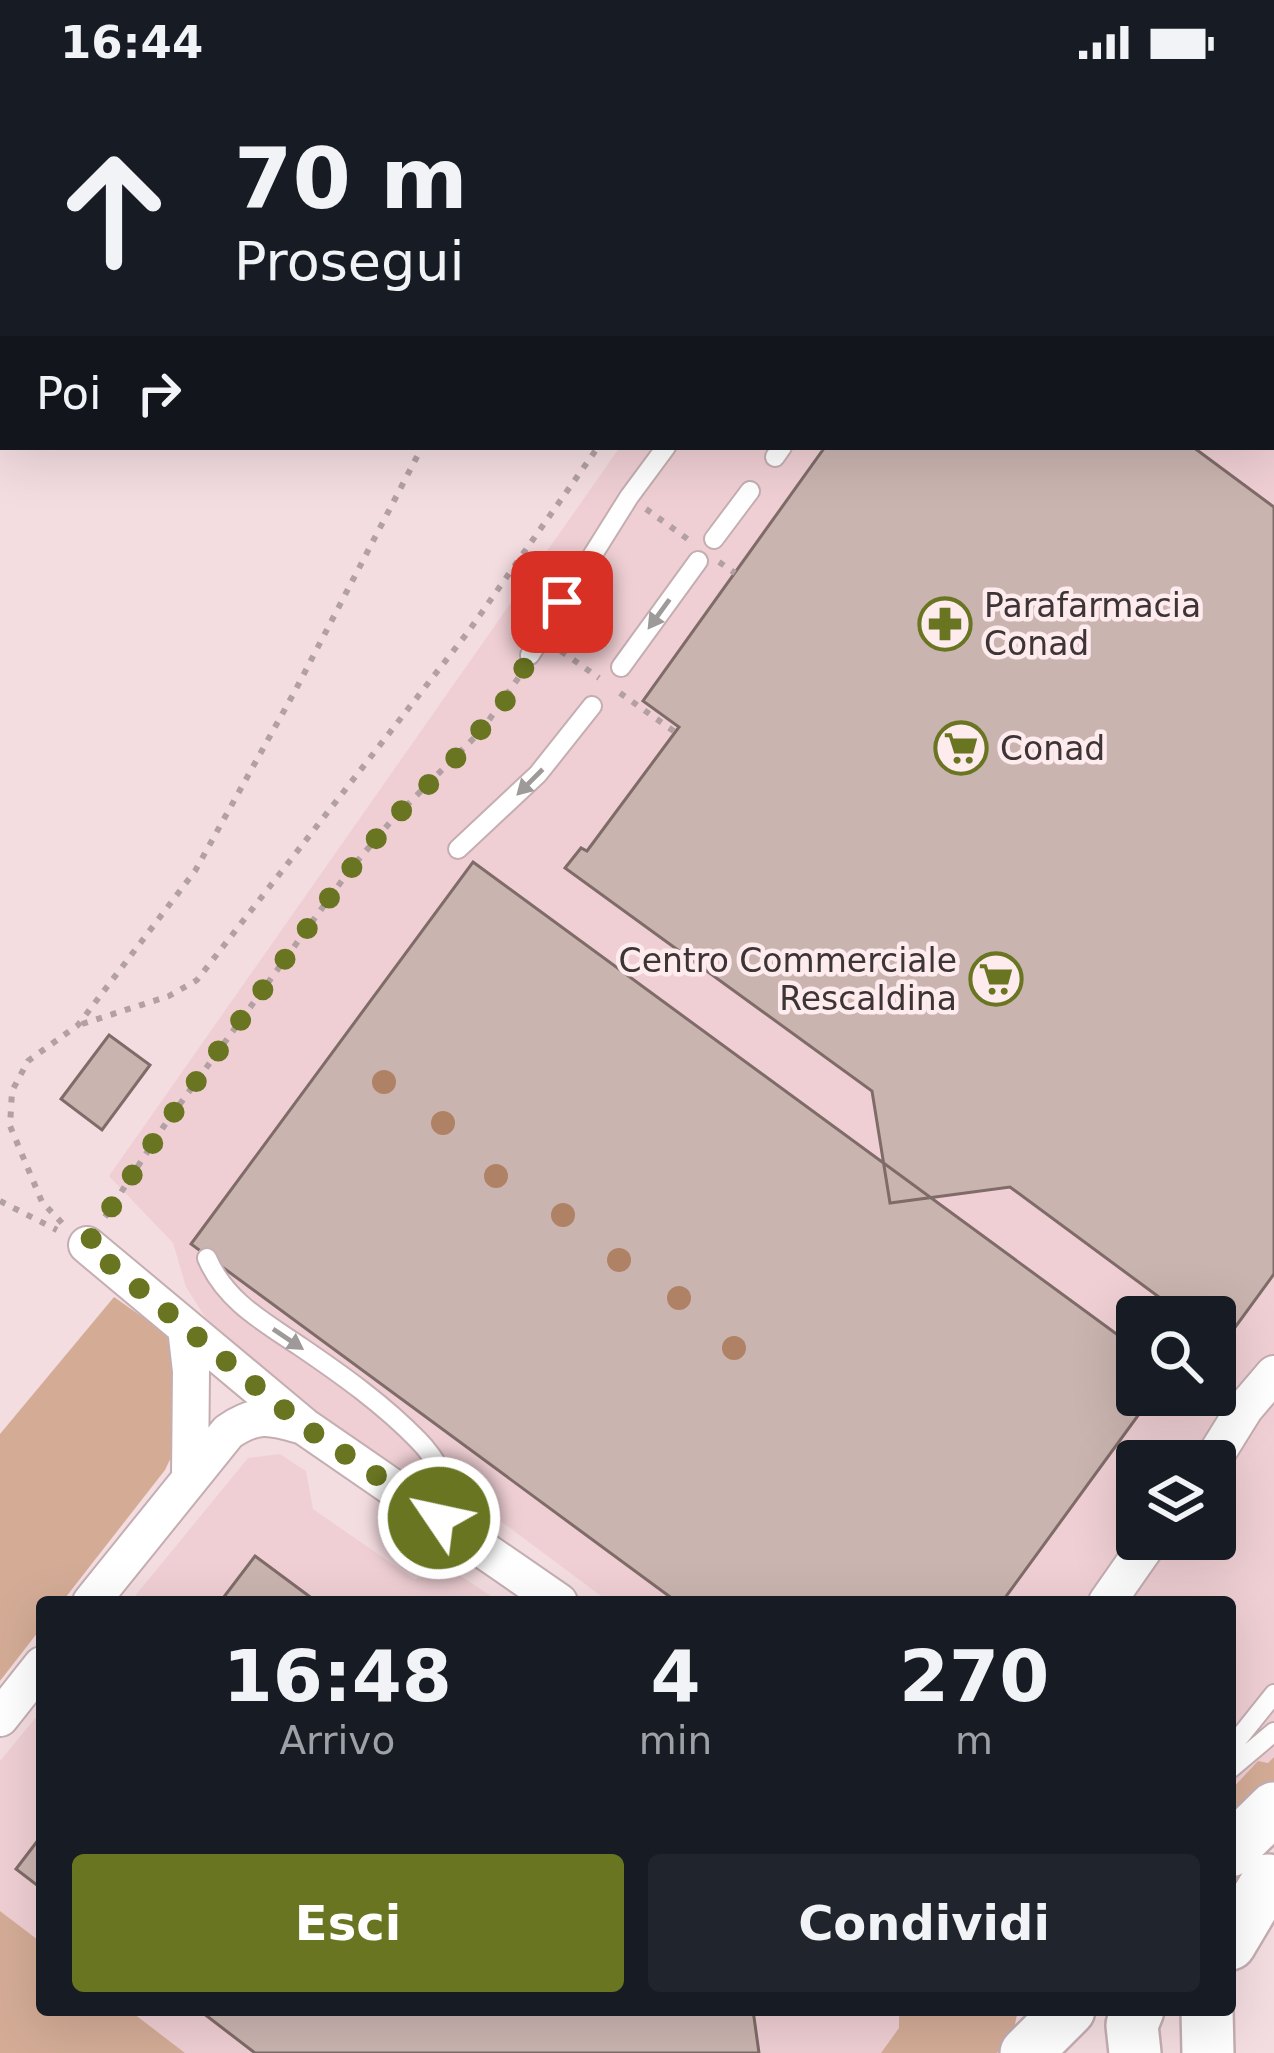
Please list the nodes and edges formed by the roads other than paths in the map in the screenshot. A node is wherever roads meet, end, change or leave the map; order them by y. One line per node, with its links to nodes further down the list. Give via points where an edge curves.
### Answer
1 (664, 450): 5 (lane)
2 (750, 491): 3 (lane)
3 (715, 539)
4 (698, 561): 6 (lane, one-way to 6)
5 (530, 655)
6 (621, 668)
7 (592, 706): 8 (lane, one-way to 8, via 538,774)
8 (458, 849)
9 (87, 1245): 11 (street)
10 (207, 1258): 16 (lane, one-way to 16, via 253,1316 378,1402 422,1443)
11 (186, 1328): 13 (street); 15 (street)
12 (1274, 1374): 14 (street)
13 (305, 1427): 15 (street, via 248,1418); 16 (street)
14 (1225, 1440)
15 (190, 1477): 18 (street)
16 (472, 1540): 19 (street)
17 (1136, 1560): 20 (street)
18 (97, 1596)
19 (551, 1596)
20 (1111, 1596)
21 (36, 1673): 23 (street)
22 (1274, 1694): 25 (lane)
23 (0, 1718)
24 (1274, 1732): 26 (lane)
25 (1236, 1742)
26 (1236, 1764)
27 (1274, 1808): 28 (street)
28 (1250, 1879): 29 (street)
29 (1236, 1924)
30 (1033, 2016): 34 (street)
31 (1062, 2016): 34 (street)
32 (1136, 2016): 35 (street)
33 (1207, 2016): 36 (street)
34 (1022, 2053)
35 (1135, 2053)
36 (1208, 2053)

